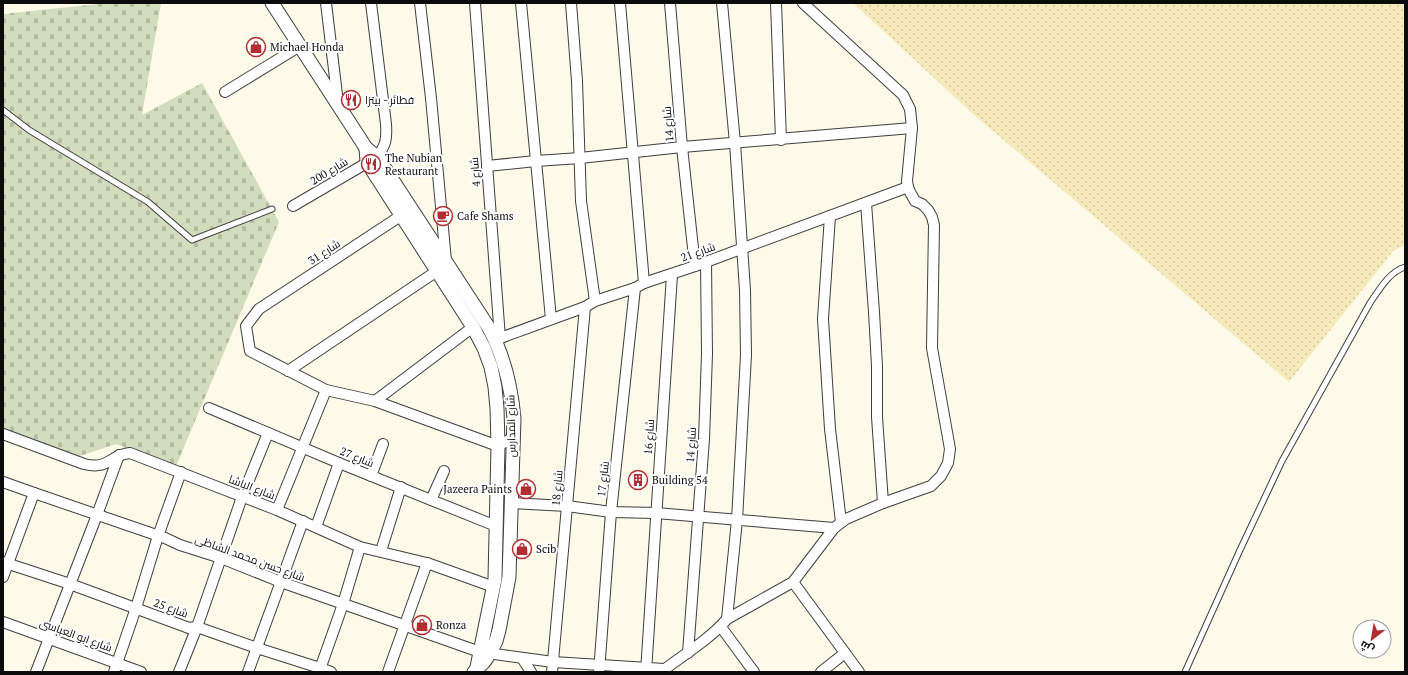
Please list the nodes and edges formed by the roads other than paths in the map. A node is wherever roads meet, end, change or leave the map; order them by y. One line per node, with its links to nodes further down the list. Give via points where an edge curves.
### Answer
1 (272, 3): 13 (street, شارع المدارس)
2 (326, 3): 15 (street)
3 (371, 3): 23 (street, via 387,133 384,148)
4 (420, 3): 34 (street, via 432,98)
5 (475, 3): 25 (street, شارع 4)
6 (521, 3): 24 (street)
7 (571, 3): 22 (street)
8 (620, 3): 21 (street)
9 (670, 3): 20 (street, شارع 14)
10 (722, 3): 19 (street)
11 (776, 3): 18 (street)
12 (803, 3): 17 (street, via 903,95 910,109)
13 (300, 46): 14 (street); 15 (street, شارع المدارس)
14 (225, 92)
15 (338, 105): 23 (street, شارع المدارس)
16 (3, 110): 29 (lane, via 29,130 148,202 192,240)
17 (912, 128): 18 (street); 26 (street)
18 (781, 140): 19 (street)
19 (735, 143): 20 (street); 32 (street)
20 (682, 147): 21 (street); 35 (street, شارع 14)
21 (633, 153): 22 (street); 38 (street)
22 (580, 158): 24 (street); 40 (street, via 581,201)
23 (372, 159): 28 (street, شارع 200); 30 (street, شارع المدارس); 34 (street, شارع المدارس)
24 (536, 161): 25 (street); 42 (street)
25 (487, 166): 44 (street, شارع 4)
26 (908, 187): 27 (street, شارع 21); 66 (street, via 915,201 928,210 934,225 932,348 950,449 945,470 931,486)
27 (866, 203): 31 (street, شارع 21); 66 (street)
28 (292, 206)
29 (272, 209)
30 (402, 215): 34 (street, شارع المدارس); 45 (street, شارع 31, via 259,308 246,326 250,351)
31 (830, 216): 32 (street, شارع 21); 75 (street, via 823,319)
32 (742, 249): 33 (street, شارع 21); 73 (street, via 746,356)
33 (706, 262): 35 (street, شارع 21); 72 (street, شارع 14, via 707,354 704,439)
34 (441, 266): 43 (street, شارع المدارس); 44 (street, شارع المدارس); 45 (street)
35 (695, 266): 37 (street, شارع 21)
36 (1405, 267): 118 (lane, via 1399,269 1383,284 1370,303 1282,461)
37 (672, 275): 38 (street, شارع 21); 70 (street, شارع 16)
38 (644, 283): 39 (street, شارع 21)
39 (635, 288): 40 (street, شارع 21); 69 (street, شارع 17)
40 (595, 301): 41 (street, شارع 21)
41 (585, 307): 42 (street, شارع 21); 67 (street, شارع 18)
42 (551, 319): 44 (street, شارع 21)
43 (473, 327): 47 (street); 53 (street, شارع المدارس, via 491,367 497,408)
44 (498, 339): 51 (street, شارع المدارس, via 512,394)
45 (288, 371): 46 (street)
46 (326, 390): 47 (street); 54 (street)
47 (375, 401): 53 (street)
48 (209, 408): 49 (street, شارع 27)
49 (268, 432): 54 (street, شارع 27); 63 (street)
50 (3, 434): 55 (street, via 93,466 110,462)
51 (512, 438): 53 (street); 65 (street, شارع المدارس)
52 (383, 444): 59 (street)
53 (498, 446): 76 (street, شارع المدارس)
54 (303, 448): 56 (street, شارع 27); 68 (street)
55 (119, 455): 58 (street, شارع الباشا, via 130,452); 71 (street)
56 (340, 463): 59 (street, شارع 27); 77 (street)
57 (444, 471): 64 (street)
58 (181, 472): 63 (street, شارع الباشا); 78 (street)
59 (371, 476): 61 (street, شارع 27)
60 (3, 482): 62 (street, شارع حسن محمد الشاظى)
61 (401, 487): 64 (street, شارع 27); 80 (street)
62 (34, 493): 71 (street, شارع حسن محمد الشاظى); 82 (street)
63 (242, 496): 68 (street, شارع الباشا); 81 (street)
64 (431, 500): 76 (street, شارع 27)
65 (511, 503): 67 (street); 97 (street, شارع المدارس, via 509,578 499,630)
66 (883, 503): 75 (street)
67 (567, 506): 69 (street); 101 (street, شارع 18)
68 (277, 510): 74 (street, شارع الباشا)
69 (611, 512): 70 (street); 103 (street, شارع 17)
70 (656, 513): 72 (street); 106 (street, شارع 16)
71 (98, 515): 78 (street, شارع حسن محمد الشاظى); 87 (street)
72 (697, 517): 73 (street); 98 (street, شارع 14)
73 (737, 520): 75 (street); 92 (street)
74 (303, 521): 77 (street, شارع الباشا); 85 (street)
75 (837, 525): 86 (street)
76 (496, 526): 88 (street, شارع المدارس)
77 (316, 528): 79 (street, شارع الباشا)
78 (158, 536): 81 (street, شارع حسن محمد الشاظى); 90 (street)
79 (360, 547): 80 (street, شارع الباشا); 89 (street)
80 (381, 551): 83 (street, شارع الباشا)
81 (220, 558): 85 (street, شارع حسن محمد الشاظى); 94 (street)
82 (6, 563): 84 (street); 87 (street, شارع 25)
83 (427, 563): 88 (street, شارع الباشا); 93 (street)
84 (3, 577)
85 (281, 582): 89 (street, شارع حسن محمد الشاظى); 96 (street)
86 (793, 582): 92 (street); 99 (street)
87 (70, 584): 90 (street, شارع 25); 95 (street)
88 (494, 587): 97 (street, شارع المدارس)
89 (343, 604): 93 (street, شارع حسن محمد الشاظى); 104 (street)
90 (136, 608): 94 (street, شارع 25, via 189,628); 102 (street)
91 (3, 622): 95 (street, شارع ابو العباسى)
92 (724, 623): 98 (street); 115 (street)
93 (405, 625): 97 (street, شارع حسن محمد الشاظى); 113 (street)
94 (197, 627): 96 (street, شارع 25); 110 (street)
95 (49, 638): 102 (street, شارع ابو العباسى); 108 (street)
96 (257, 648): 104 (street, شارع 25); 111 (street)
97 (485, 653): 100 (street, شارع حسن محمد الشاظى); 105 (street, شارع المدارس, via 484,662)
98 (688, 653): 107 (street)
99 (845, 653): 116 (street); 117 (street)
100 (522, 658): 101 (street, شارع حسن محمد الشاظى); 114 (street)
101 (553, 667): 103 (street, شارع حسن محمد الشاظى)
102 (115, 668): 109 (street, شارع ابو العباسى)
103 (599, 669): 106 (street, شارع حسن محمد الشاظى)
104 (320, 670): 112 (street, شارع 25)
105 (475, 670)
106 (647, 670): 107 (street, شارع حسن محمد الشاظى)
107 (664, 671)
108 (36, 672)
109 (141, 672)
110 (179, 672)
111 (248, 672)
112 (331, 672)
113 (388, 672)
114 (531, 672)
115 (754, 672)
116 (821, 672)
117 (859, 672)
118 (1185, 672)

